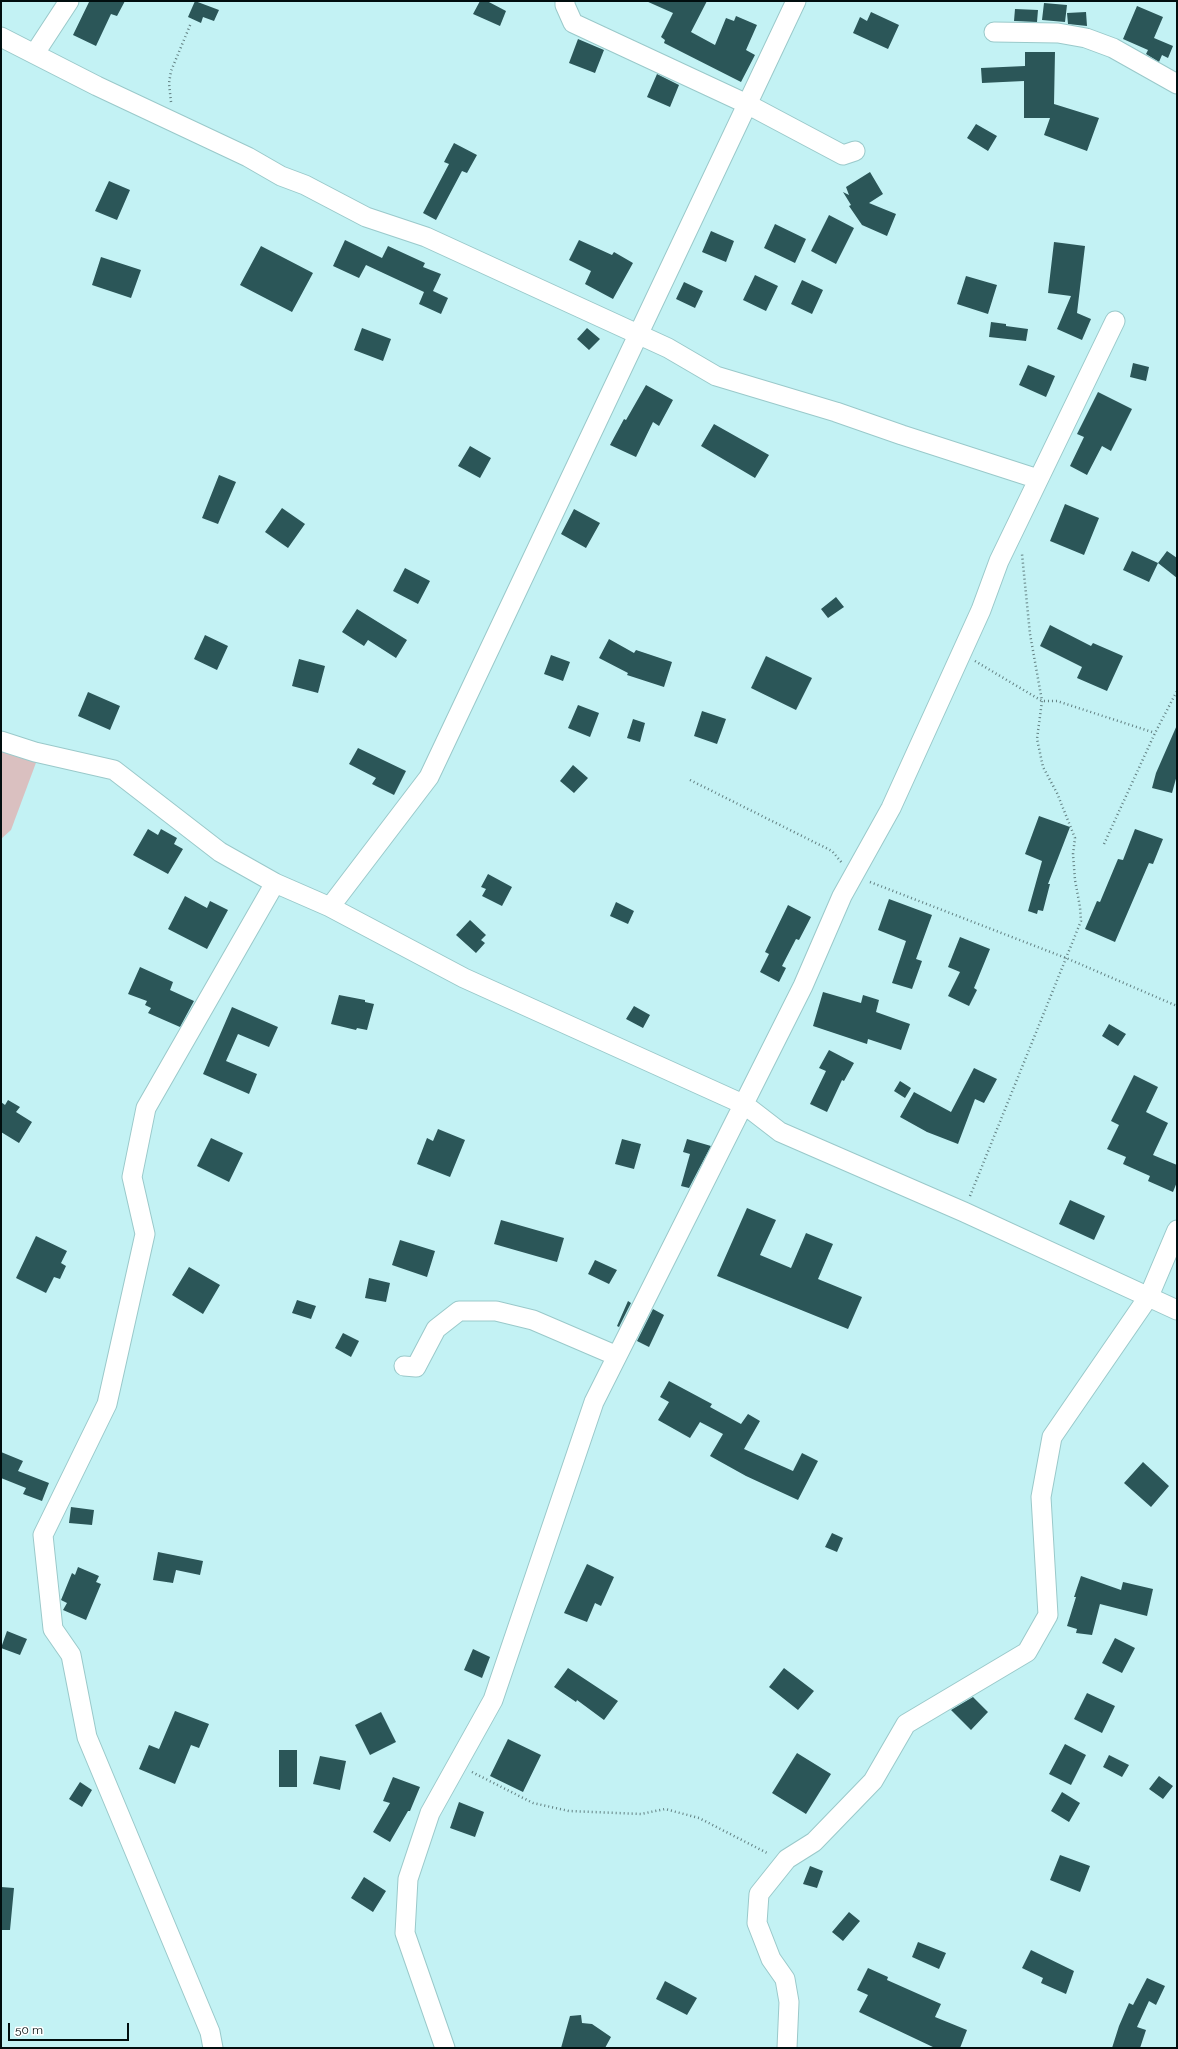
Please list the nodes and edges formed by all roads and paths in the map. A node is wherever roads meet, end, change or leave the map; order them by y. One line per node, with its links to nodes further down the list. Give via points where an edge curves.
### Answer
1 (69, 1): 7 (street)
2 (566, 1): 9 (street, via 564,5 573,23)
3 (796, 1): 9 (street)
4 (192, 23): 10 (path, via 168,83)
5 (994, 32): 8 (street, via 1058,33 1086,38 1113,48)
6 (1, 37): 7 (street)
7 (35, 53): 10 (street)
8 (1177, 84)
9 (746, 104): 11 (street, via 843,155); 13 (street)
10 (172, 121): 13 (street, via 366,217 426,237)
11 (855, 151)
12 (1115, 321): 14 (street)
13 (637, 335): 14 (street, via 668,348 716,376 836,412); 25 (street, via 429,777)
14 (1038, 479): 16 (street, via 999,561)
15 (1022, 549): 18 (path, via 1030,634)
16 (962, 654): 18 (path); 23 (street, via 891,808)
17 (1177, 692): 19 (path)
18 (1042, 700): 19 (path, via 1057,700); 26 (path, via 1037,739 1043,767 1057,793 1075,838 1073,854 1081,921)
19 (1154, 733): 22 (path)
20 (1, 741): 24 (street, via 35,752 114,770 220,852)
21 (690, 780): 23 (path, via 832,851)
22 (1104, 844)
23 (853, 876): 26 (path); 28 (street)
24 (275, 883): 25 (street); 37 (street, via 146,1108 132,1177 145,1234 107,1404 43,1535 53,1630 71,1655 87,1737 210,2032)
25 (330, 907): 28 (street, via 464,978)
26 (1066, 958): 27 (path); 29 (path)
27 (1177, 1006)
28 (745, 1105): 29 (street, via 780,1132); 33 (street)
29 (964, 1212): 31 (street)
30 (1177, 1230): 31 (street)
31 (1149, 1296): 32 (street); 36 (street, via 1052,1437 1041,1497 1048,1614 1027,1652 906,1724 873,1781 814,1842)
32 (1177, 1310)
33 (617, 1356): 34 (street, via 533,1320 496,1311 459,1311 436,1329 416,1367); 35 (street, via 594,1402 493,1700)
34 (404, 1366)
35 (457, 1762): 36 (path, via 483,1779 533,1802 568,1810 641,1814 665,1810 699,1818 763,1852); 38 (street, via 430,1813 408,1879 406,1926 406,1934)
36 (786, 1859): 39 (street, via 758,1894 757,1923 771,1959 785,1979 789,2002)
37 (213, 2048)
38 (445, 2048)
39 (787, 2048)

